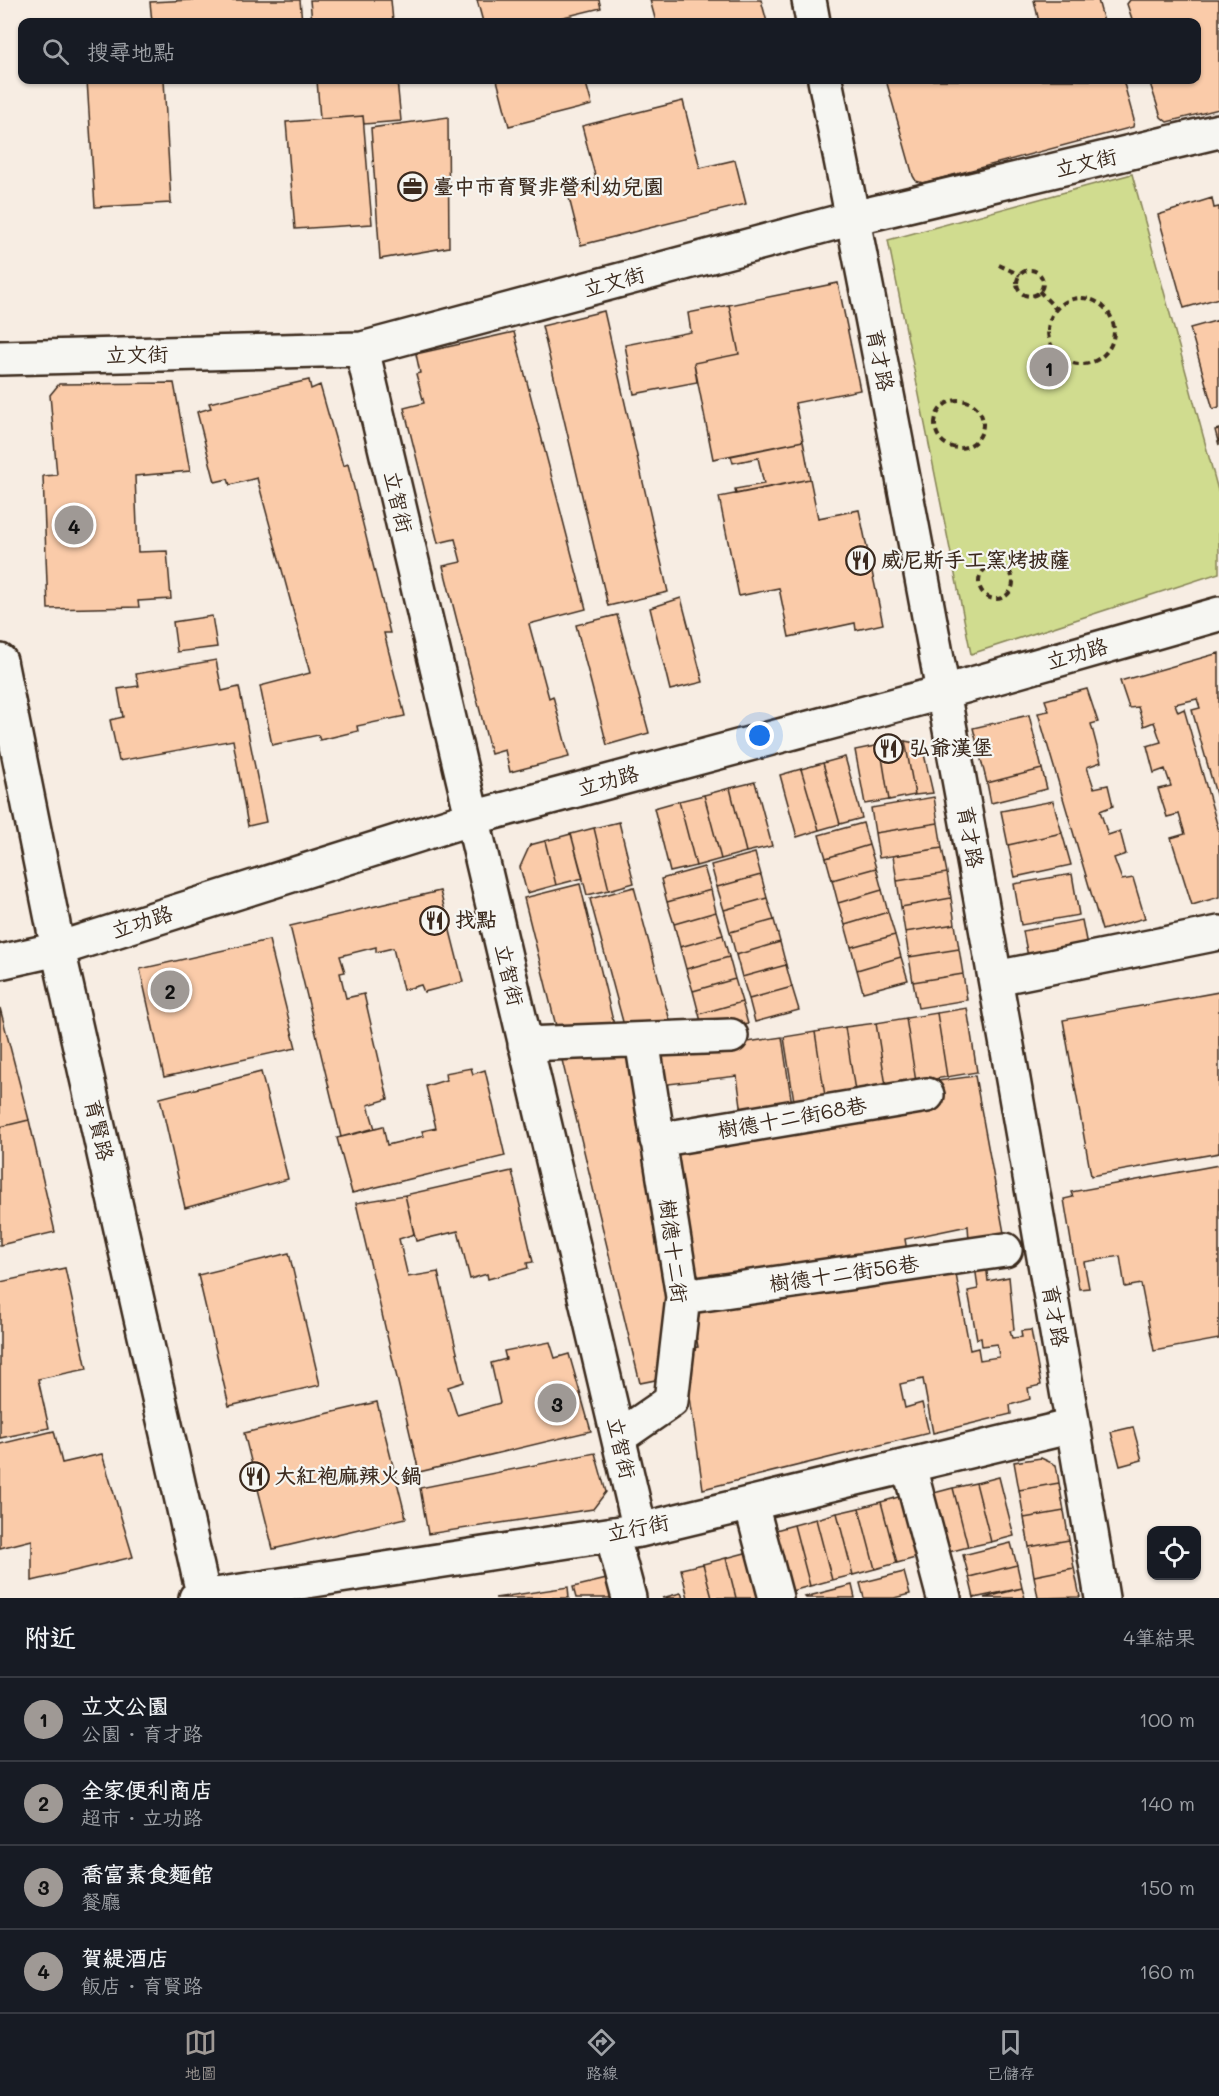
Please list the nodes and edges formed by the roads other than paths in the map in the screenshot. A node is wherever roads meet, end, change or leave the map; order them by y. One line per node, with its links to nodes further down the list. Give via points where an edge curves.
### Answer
1 (809, 0): 2 (street)
2 (812, 18)
3 (826, 84): 5 (street, 育才路)
4 (1219, 131): 5 (street, 立文街)
5 (853, 218): 6 (street, 立文街); 10 (street, 育才路)
6 (362, 349): 7 (street, 立文街); 11 (street, 立智街)
7 (0, 358)
8 (1219, 614): 10 (street, 立功路)
9 (0, 661): 13 (street, 育賢路)
10 (944, 692): 11 (street, 立功路); 15 (street, 育才路)
11 (472, 818): 13 (street, 立功路); 18 (street, 立智街)
12 (1219, 933): 15 (street)
13 (58, 949): 14 (street, 立功路); 28 (street, 育賢路)
14 (0, 962)
15 (996, 978): 23 (street, 育才路)
16 (730, 1036): 17 (street)
17 (642, 1040): 18 (street); 20 (street, 樹德十二街)
18 (525, 1044): 24 (street, 立智街)
19 (927, 1095): 20 (street, 樹德十二街68巷)
20 (657, 1140): 22 (street, 樹德十二街)
21 (1005, 1250): 22 (street, 樹德十二街56巷)
22 (683, 1297): 24 (street, 樹德十二街, via 671,1401)
23 (1073, 1426): 25 (street, 立行街); 32 (street, 育才路)
24 (619, 1437): 27 (street, 立智街)
25 (909, 1466): 26 (street, 立行街); 31 (street)
26 (751, 1504): 27 (street, 立行街); 30 (street)
27 (626, 1532): 28 (street, 立行街); 29 (street, 立智街)
28 (201, 1598)
29 (629, 1598)
30 (776, 1598)
31 (944, 1598)
32 (1102, 1598)

